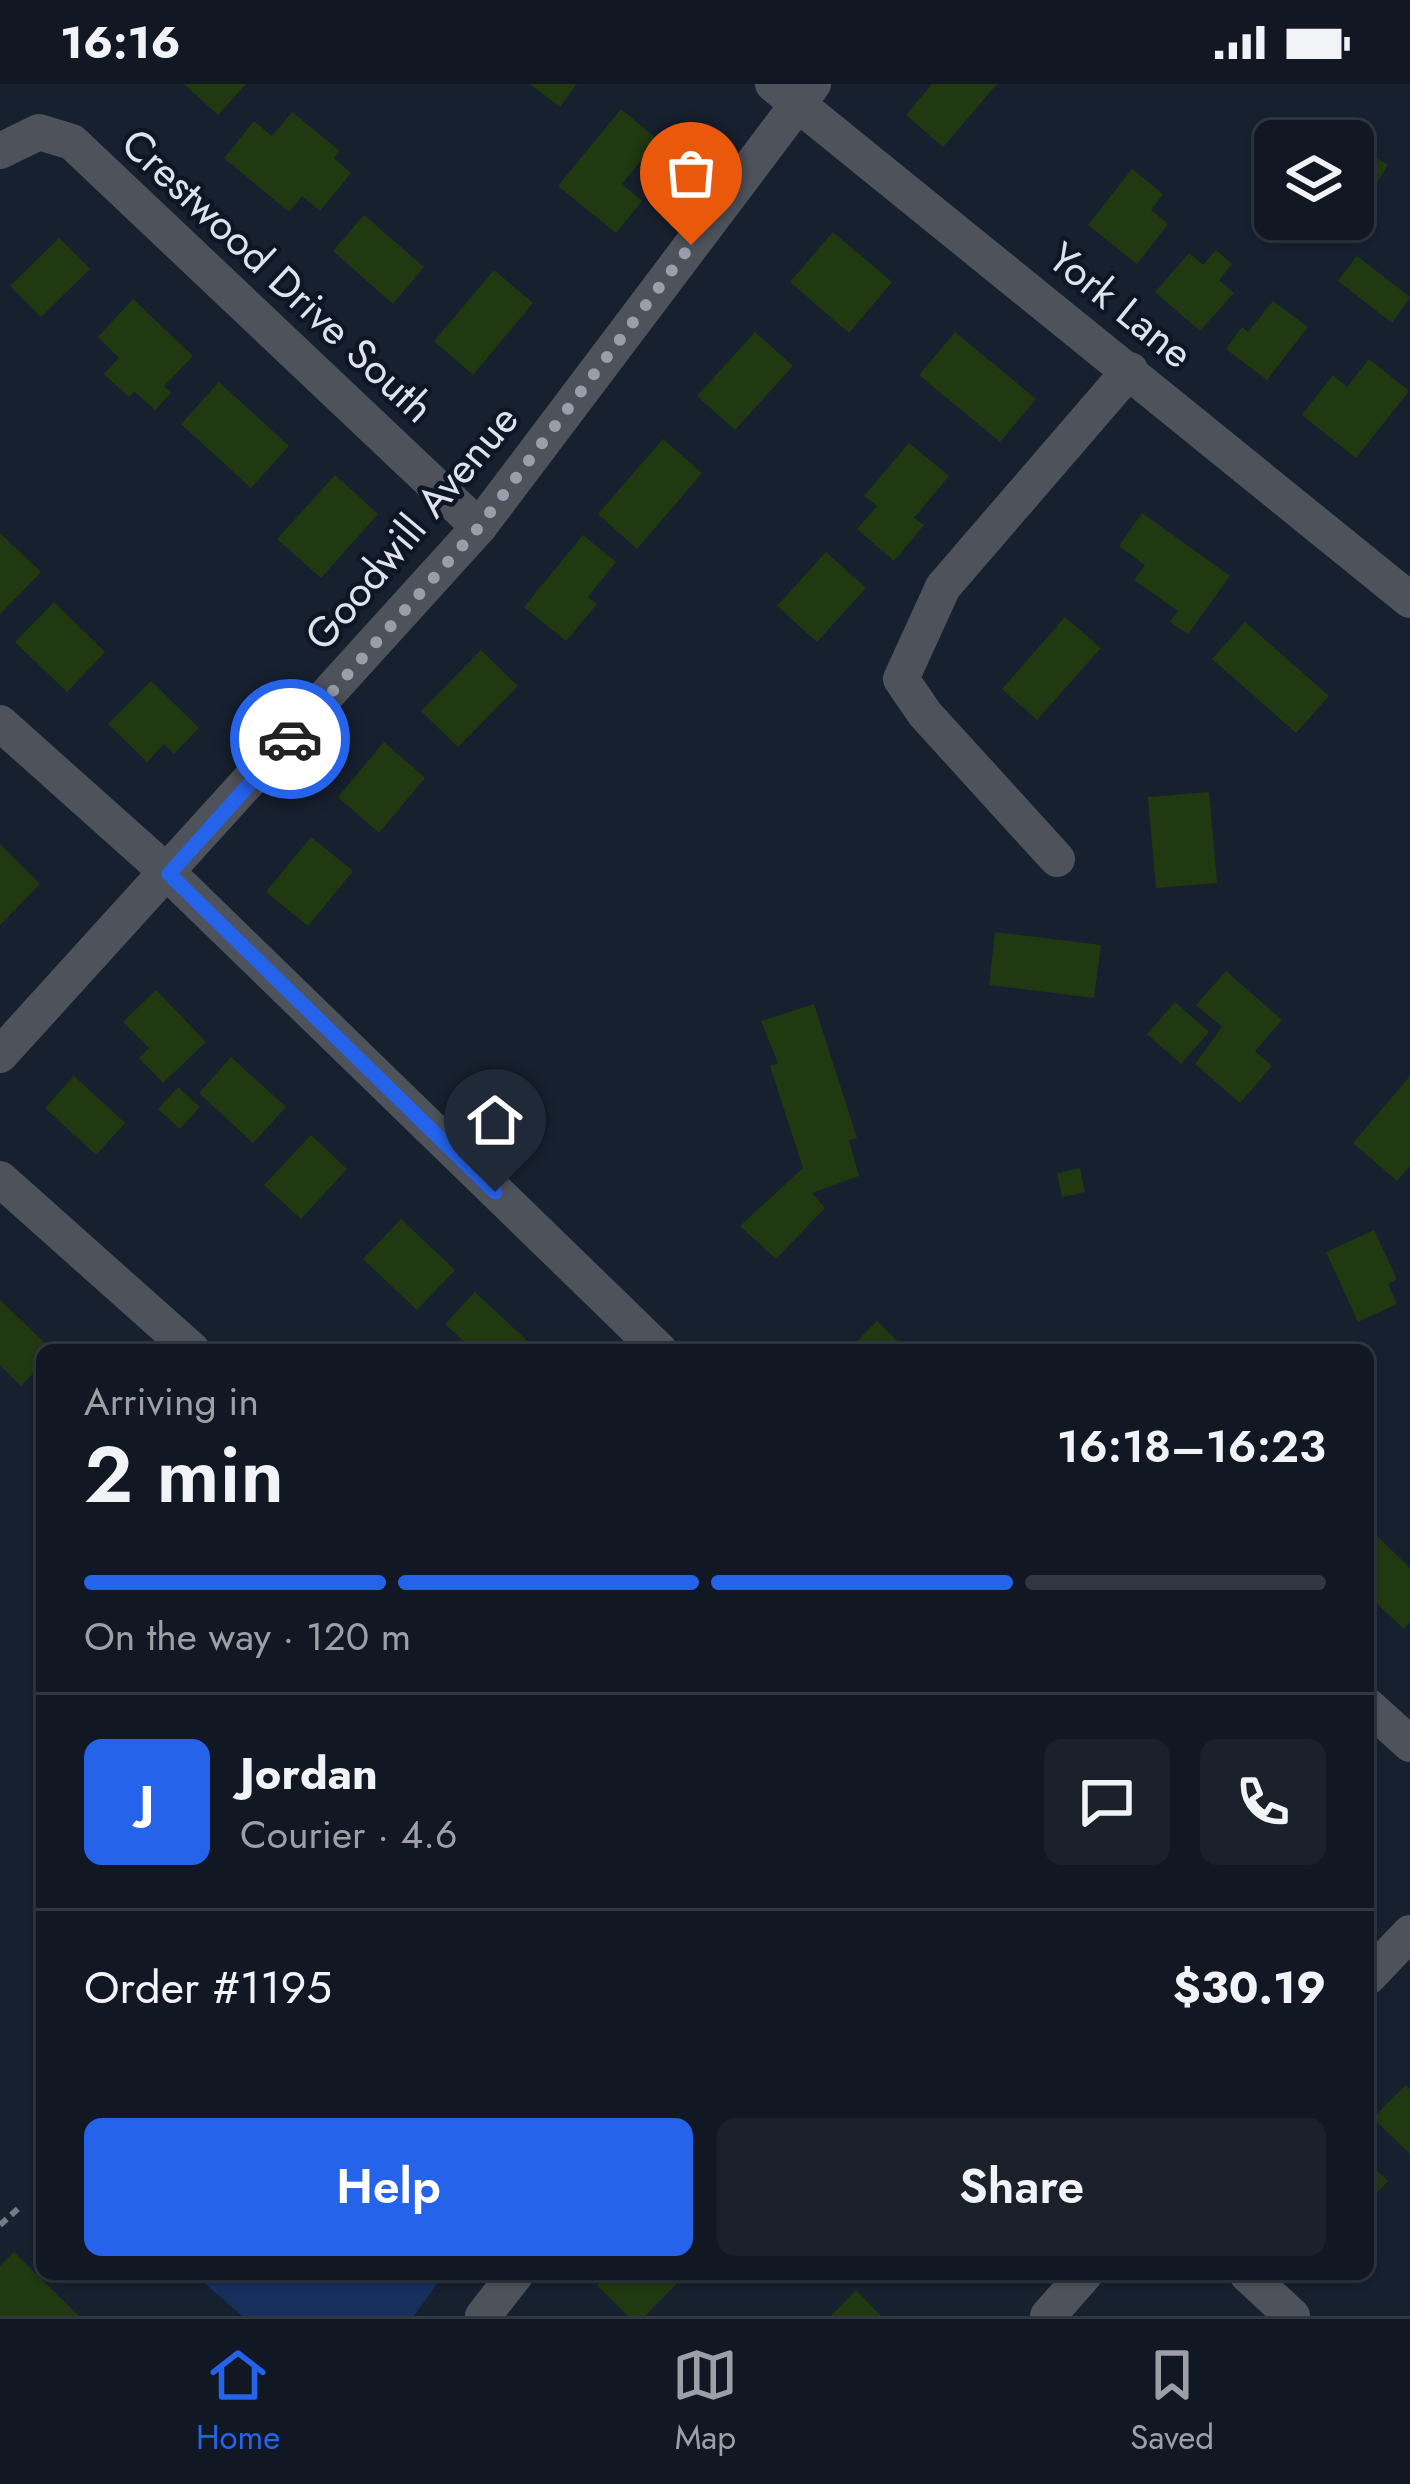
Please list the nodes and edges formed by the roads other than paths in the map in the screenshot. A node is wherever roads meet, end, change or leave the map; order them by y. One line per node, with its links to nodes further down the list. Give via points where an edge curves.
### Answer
1 (795, 91): 3 (street, York Lane); 4 (street, Goodwill Avenue)
2 (0, 151): 4 (street, Crestwood Drive South, via 39,132 72,142)
3 (1130, 370): 5 (street, York Lane); 7 (street, via 944,587 902,680)
4 (479, 527): 8 (street, Goodwill Avenue)
5 (1410, 600)
6 (0, 723): 8 (street)
7 (1057, 859)
8 (169, 874): 9 (street, Goodwill Avenue); 12 (street)
9 (0, 1055)
10 (0, 1179): 11 (street)
11 (185, 1344)
12 (653, 1344)
13 (1374, 1711): 14 (street)
14 (1410, 1744)
15 (1410, 1934): 16 (street)
16 (1374, 1971)
17 (511, 2280): 20 (street)
18 (1080, 2280): 21 (street)
19 (1253, 2280): 22 (street)
20 (483, 2316)
21 (1048, 2316)
22 (1292, 2316)

